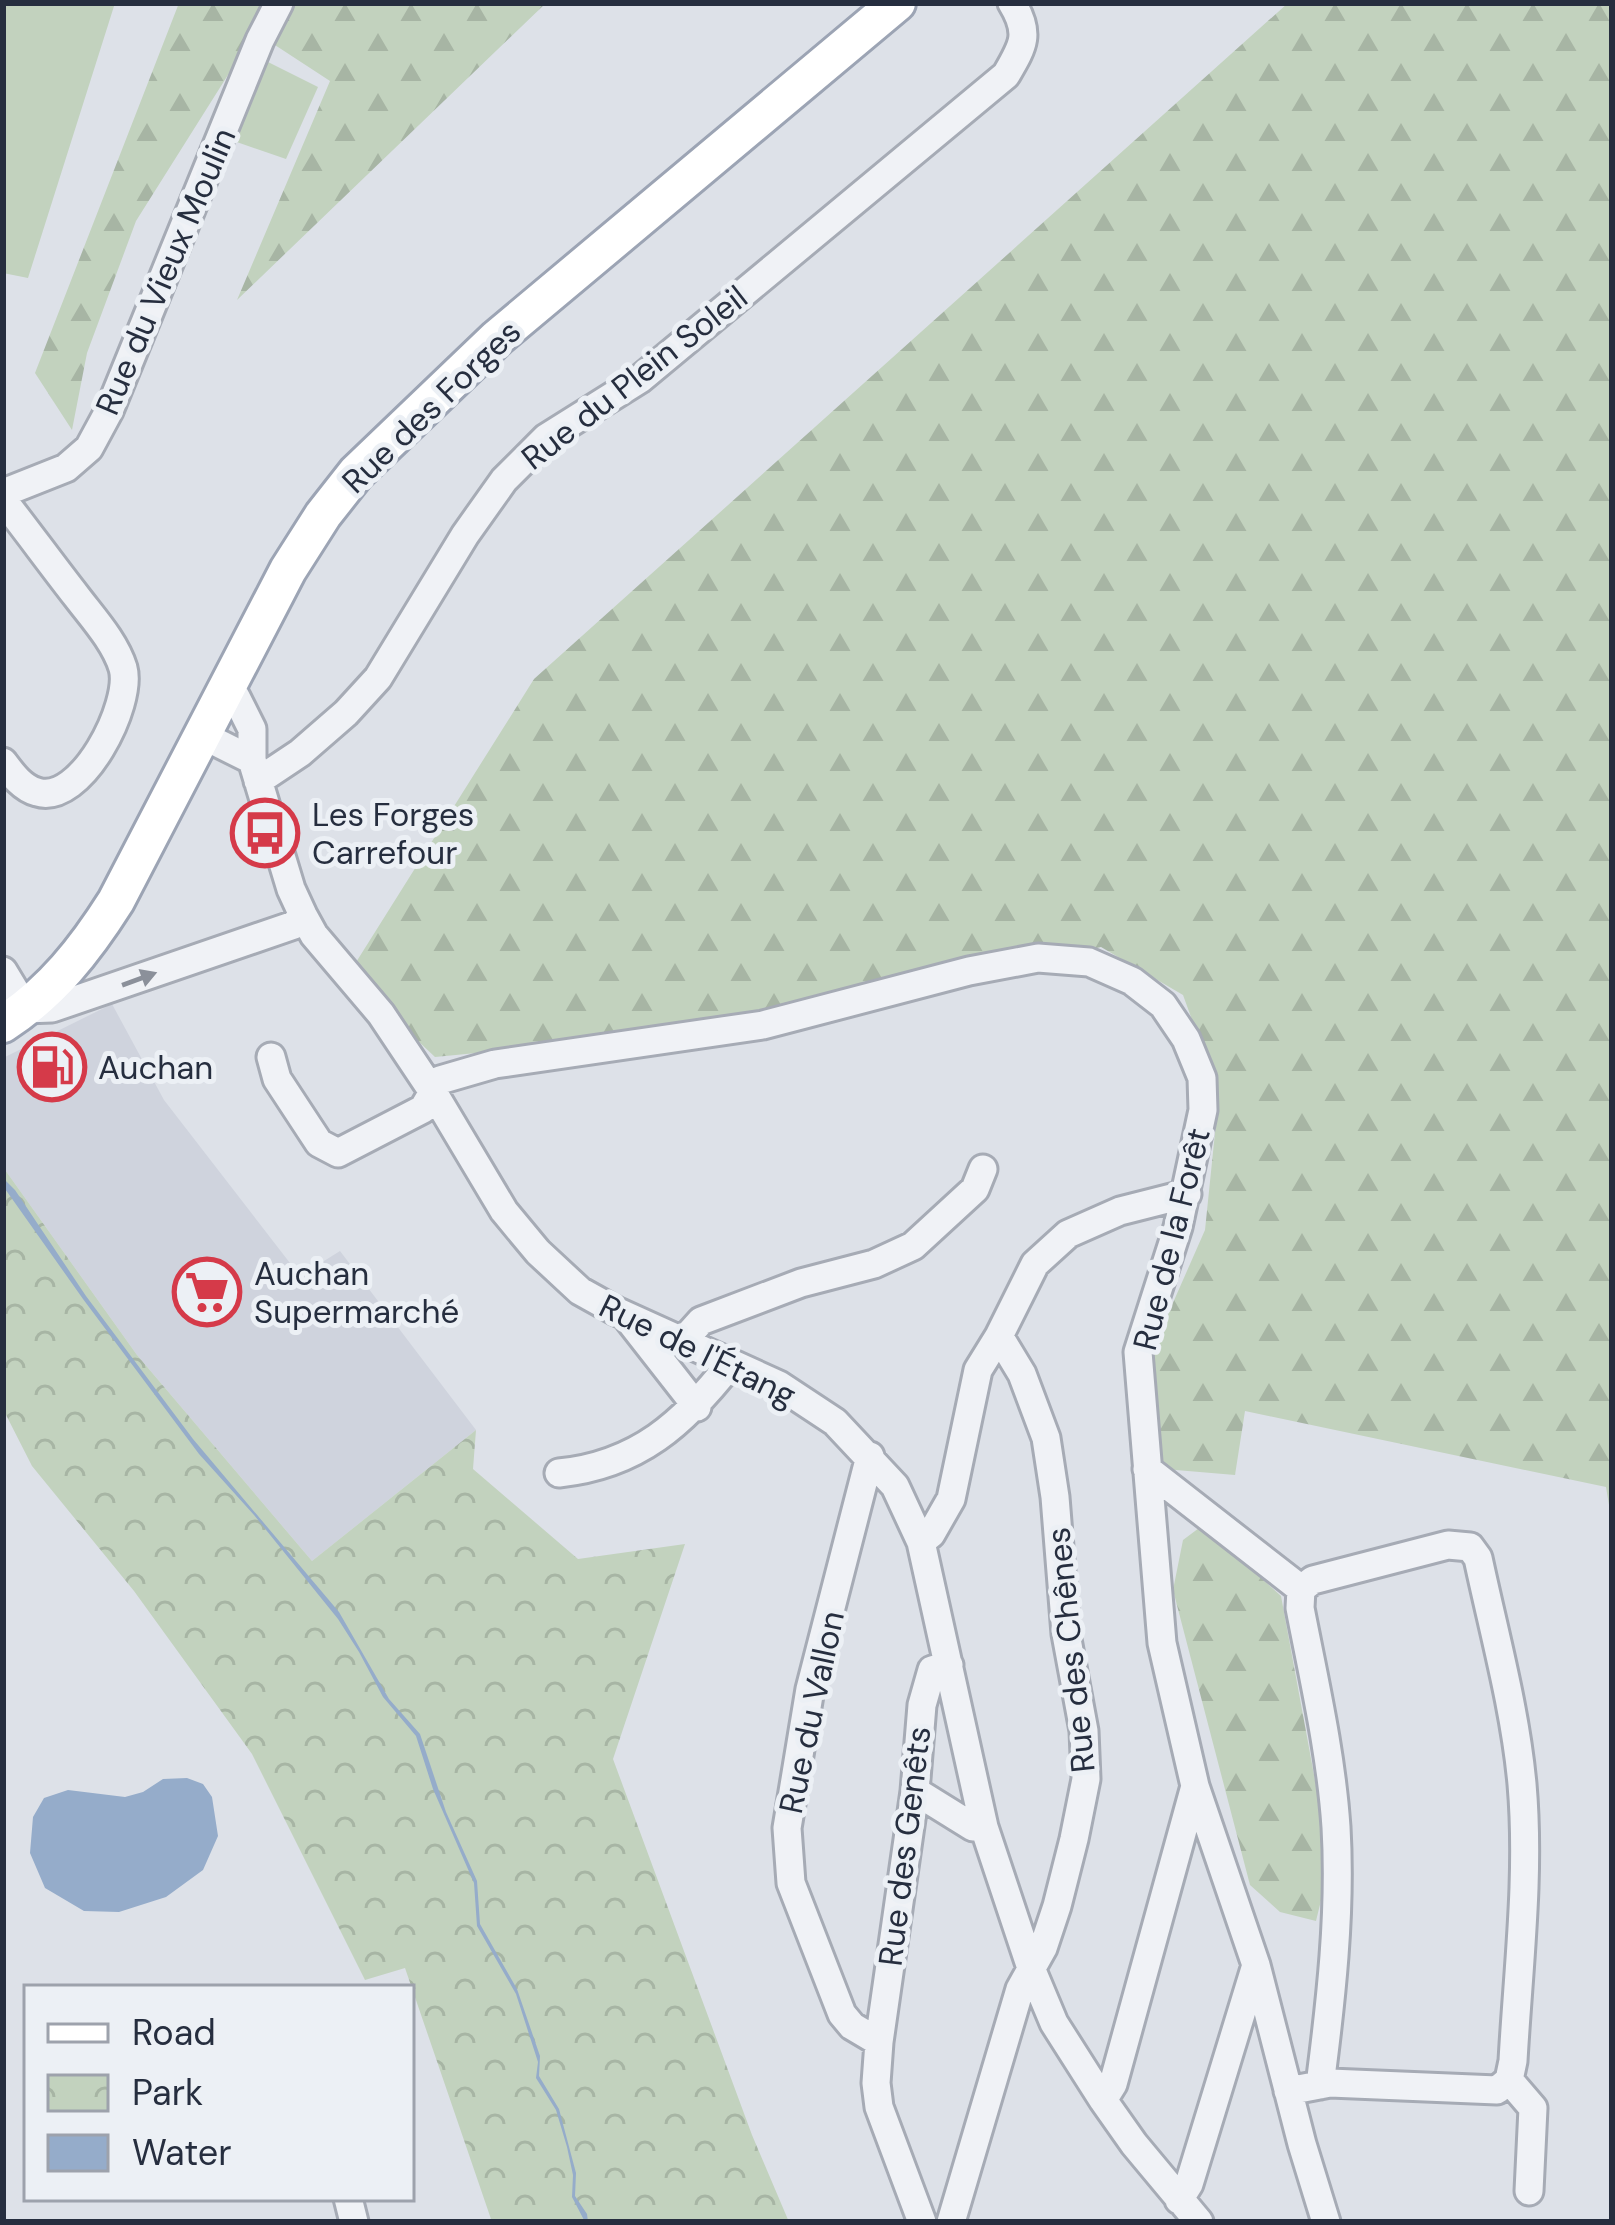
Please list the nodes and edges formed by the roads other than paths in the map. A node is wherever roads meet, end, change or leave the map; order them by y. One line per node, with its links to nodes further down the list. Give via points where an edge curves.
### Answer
1 (279, 3): 4 (street, Rue du Vieux Moulin, via 89,448)
2 (897, 3): 5 (main road, Rue des Forges, via 497,338 356,473 289,570)
3 (1012, 3): 8 (street, Rue du Plein Soleil, via 1023,45 1006,75 640,380 546,437 465,535 378,678 300,753)
4 (3, 497): 7 (street, via 106,636 123,668 124,693 98,755 72,783 52,794 34,792)
5 (226, 688): 6 (main road, Rue des Forges); 8 (street, Rue de l'Étang, via 252,729)
6 (202, 735): 8 (street); 11 (main road, Rue des Forges, via 91,941)
7 (3, 762)
8 (255, 770): 9 (street, Rue de l'Étang)
9 (303, 915): 11 (street, one-way to 9, via 294,925); 13 (street, Rue de l'Étang)
10 (3, 970): 11 (street)
11 (15, 1017)
12 (271, 1057): 13 (street, Rue de la Forêt, via 319,1143 338,1153 422,1109)
13 (433, 1092): 15 (street, Rue de la Forêt, via 440,1080 495,1064 763,1025 1038,958 1089,962 1163,1005 1186,1039 1202,1078 1203,1110); 16 (street, Rue de l'Étang, via 503,1211 538,1252 580,1291)
14 (983, 1169): 18 (street, via 975,1189 913,1246 701,1321)
15 (1187, 1194): 17 (street, via 1068,1234 1034,1264); 22 (street, Rue de la Forêt, via 1138,1352)
16 (626, 1315): 18 (street, Rue de l'Étang); 20 (street)
17 (999, 1336): 24 (street, via 978,1370 951,1499); 31 (street, Rue des Chênes, via 1046,1438 1084,1731 1086,1779 1074,1839)
18 (683, 1341): 19 (street, Rue de l'Étang)
19 (731, 1363): 20 (street); 21 (street, Rue de l'Étang, via 836,1422)
20 (697, 1407): 23 (street, via 642,1449)
21 (870, 1456): 24 (street, Rue de l'Étang, via 895,1486); 32 (street, Rue du Vallon, via 810,1689 787,1828 791,1883 842,2014)
22 (1147, 1469): 25 (street); 27 (street, Rue de la Forêt, via 1162,1643)
23 (559, 1473)
24 (921, 1542): 26 (street, Rue de l'Étang)
25 (1301, 1589): 33 (street, via 1448,1545 1470,1547 1478,1558 1522,1787); 34 (street, via 1336,1829)
26 (949, 1664): 28 (street, Rue des Genêts, via 932,1670 922,1705); 29 (street, Rue de l'Étang)
27 (1195, 1786): 30 (street, Rue de la Forêt); 36 (street, via 1113,2084)
28 (915, 1791): 29 (street); 32 (street, Rue des Genêts)
29 (984, 1827): 31 (street, Rue de l'Étang)
30 (1256, 1965): 35 (street, Rue de la Forêt); 38 (street)
31 (1031, 1968): 36 (street, Rue de l'Étang, via 1054,2024); 40 (street, Rue des Chênes)
32 (879, 2042): 39 (street, via 879,2107)
33 (1509, 2080): 34 (street, via 1497,2090); 37 (street, via 1533,2108)
34 (1320, 2085): 35 (street)
35 (1288, 2091): 42 (street, Rue de la Forêt)
36 (1102, 2100): 38 (street, Rue de l'Étang)
37 (1529, 2191)
38 (1179, 2200): 41 (street, Rue de l'Étang)
39 (922, 2222)
40 (951, 2222)
41 (1199, 2222)
42 (1326, 2222)

